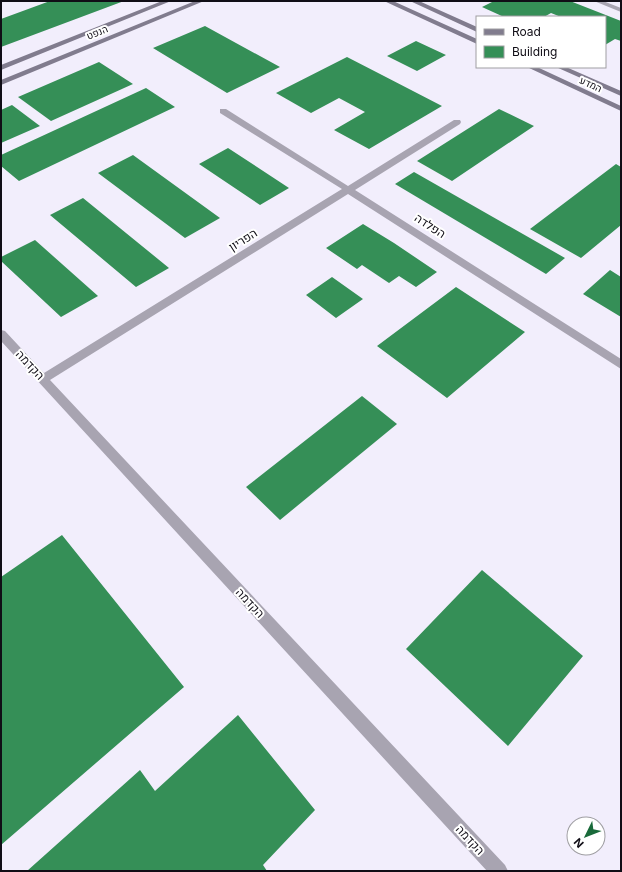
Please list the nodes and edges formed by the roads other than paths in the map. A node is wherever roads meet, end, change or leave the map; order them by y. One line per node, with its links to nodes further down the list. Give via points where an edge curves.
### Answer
1 (168, 1): 9 (street, הנפט)
2 (202, 1): 12 (street, הנפט)
3 (387, 1): 8 (street)
4 (413, 1): 7 (street)
5 (597, 1): 6 (street)
6 (621, 10)
7 (476, 30)
8 (476, 42)
9 (1, 68)
10 (533, 68): 14 (street, המדע)
11 (562, 68): 13 (street, המדע)
12 (1, 82)
13 (621, 94)
14 (621, 108)
15 (223, 110): 17 (street, הפלדה)
16 (457, 122): 17 (street, הפריון)
17 (349, 190): 19 (street, הפלדה); 20 (street, הפריון)
18 (1, 334): 20 (street, הקדמה)
19 (621, 365)
20 (43, 379): 21 (street, הקדמה)
21 (499, 871)

